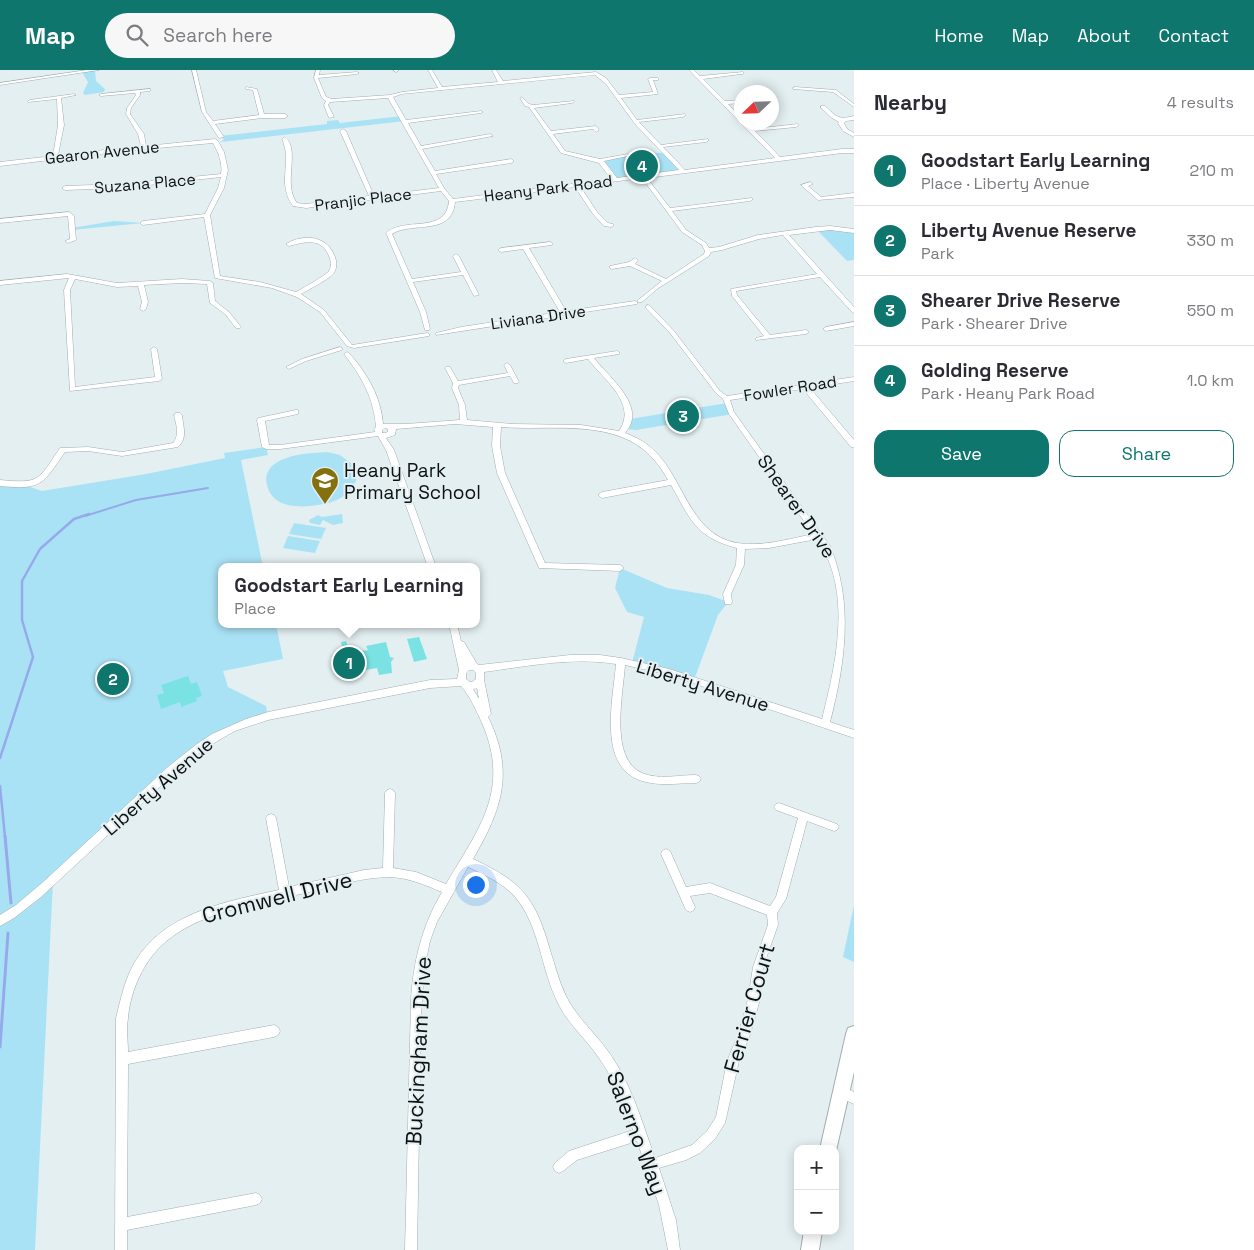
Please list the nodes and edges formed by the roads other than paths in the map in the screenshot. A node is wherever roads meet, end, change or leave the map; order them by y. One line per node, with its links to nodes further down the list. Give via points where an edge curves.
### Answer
1 (97, 70): 7 (street)
2 (194, 70): 46 (street, via 204,112)
3 (318, 70): 11 (street)
4 (430, 70): 19 (street)
5 (494, 70): 15 (street)
6 (691, 70): 12 (street)
7 (85, 71): 13 (street)
8 (23, 73): 13 (street)
9 (357, 73): 11 (street)
10 (742, 73): 12 (street)
11 (316, 77): 29 (street)
12 (699, 78): 32 (street)
13 (26, 80): 16 (street)
14 (644, 80): 25 (street, via 653,79 656,93)
15 (501, 82): 19 (street); 25 (street, via 595,72)
16 (0, 84)
17 (788, 86): 35 (street, via 832,90)
18 (248, 88): 39 (street, via 258,88)
19 (441, 89): 24 (street)
20 (148, 90): 21 (street)
21 (137, 91): 22 (street); 62 (street, via 138,96 128,114 141,134)
22 (103, 93)
23 (74, 95): 26 (street)
24 (390, 96): 29 (street); 45 (street)
25 (618, 97): 43 (street)
26 (59, 98): 28 (street); 66 (street, via 61,125)
27 (522, 98): 33 (street)
28 (30, 101)
29 (328, 101): 41 (street)
30 (572, 102): 33 (street)
31 (734, 102): 32 (street)
32 (724, 103): 37 (street)
33 (532, 106): 51 (street)
34 (822, 106): 44 (street)
35 (854, 106)
36 (480, 111): 45 (street)
37 (734, 114)
38 (683, 115): 43 (street)
39 (262, 116): 40 (street); 46 (street)
40 (285, 116)
41 (331, 117)
42 (854, 118): 44 (street)
43 (637, 121): 61 (street)
44 (842, 121): 54 (street, via 845,130)
45 (405, 122): 63 (street)
46 (212, 125): 55 (street)
47 (798, 125): 48 (street)
48 (779, 127)
49 (594, 128): 51 (street)
50 (752, 130): 67 (street)
51 (549, 133): 68 (street, via 566,154)
52 (345, 134): 53 (street); 82 (street)
53 (352, 135)
54 (854, 135)
55 (217, 139): 59 (street, Gearon Avenue); 74 (street)
56 (706, 140): 61 (street)
57 (286, 141): 60 (street); 82 (street, Pranjic Place, via 290,148 287,186 293,204 304,206)
58 (496, 141): 63 (street, via 490,134)
59 (196, 142): 62 (street, Gearon Avenue)
60 (280, 145)
61 (661, 146): 72 (street)
62 (144, 147): 66 (street, Gearon Avenue)
63 (420, 148): 73 (street)
64 (854, 151): 67 (street, Heany Park Road)
65 (626, 155): 68 (street)
66 (56, 157): 69 (street, Gearon Avenue)
67 (780, 159): 72 (street, Heany Park Road)
68 (599, 161): 76 (street)
69 (8, 162): 70 (street)
70 (0, 163)
71 (518, 166): 73 (street, via 510,158)
72 (683, 171): 75 (street, Heany Park Road)
73 (433, 173): 80 (street)
74 (225, 175): 79 (street, Suzana Place, via 122,186); 88 (street)
75 (644, 177): 76 (street, Heany Park Road); 87 (street)
76 (615, 180): 77 (street, Heany Park Road)
77 (577, 185): 84 (street, Heany Park Road); 91 (street)
78 (804, 185): 83 (street)
79 (65, 188)
80 (442, 189): 82 (street, Pranjic Place); 84 (street)
81 (854, 195): 83 (street)
82 (372, 197)
83 (820, 199): 86 (street)
84 (452, 200): 108 (street, via 451,212 441,221 389,232)
85 (757, 203): 87 (street, via 749,196)
86 (825, 207)
87 (668, 210): 99 (street, via 686,233)
88 (207, 215): 90 (street); 105 (street, via 216,264)
89 (0, 220): 94 (street, via 69,214)
90 (143, 223)
91 (606, 225)
92 (854, 231): 93 (street, via 825,228)
93 (785, 234): 99 (street, via 758,237); 103 (street)
94 (73, 240)
95 (289, 244): 114 (street, via 321,241 327,246 334,264 331,273)
96 (550, 244): 97 (street)
97 (525, 247): 98 (street); 119 (street)
98 (501, 250)
99 (708, 250): 109 (street, via 707,255)
100 (456, 256): 102 (street)
101 (612, 267): 109 (street, via 633,262)
102 (465, 273): 108 (street); 115 (street)
103 (822, 275): 118 (street); 126 (street, via 734,290 734,295)
104 (73, 276): 110 (street); 112 (street, via 110,284); 128 (street, via 67,290 72,390 159,379)
105 (213, 280): 106 (street); 107 (street); 121 (street, via 212,302)
106 (238, 280): 114 (street, via 270,285)
107 (190, 281): 112 (street)
108 (410, 281): 123 (street)
109 (666, 281): 113 (street)
110 (13, 282): 111 (street)
111 (0, 284)
112 (141, 284): 117 (street, via 145,302)
113 (649, 292): 116 (street)
114 (296, 294): 129 (street, via 323,312)
115 (476, 295)
116 (642, 305): 119 (street, Liviana Drive); 141 (street, Shearer Drive, via 672,332)
117 (143, 309)
118 (854, 311)
119 (564, 313): 123 (street, Liviana Drive)
120 (854, 324): 122 (street)
121 (238, 327)
122 (826, 329)
123 (432, 331): 125 (street, Liviana Drive)
124 (806, 332): 126 (street)
125 (405, 336): 129 (street, Liviana Drive)
126 (768, 337): 127 (street)
127 (758, 340)
128 (154, 348)
129 (348, 349): 134 (street, Liviana Drive); 142 (street, via 368,384)
130 (617, 353): 131 (street)
131 (590, 357): 132 (street); 149 (street, via 613,383 630,410 630,423)
132 (566, 361)
133 (507, 365): 136 (street)
134 (289, 367)
135 (448, 368): 139 (street)
136 (512, 374): 138 (street); 139 (street)
137 (854, 379): 140 (street, Fowler Road)
138 (516, 382)
139 (456, 383): 145 (street)
140 (805, 386): 141 (street, Fowler Road); 150 (street)
141 (726, 398): 155 (street, Shearer Drive, via 731,412)
142 (378, 411): 147 (street); 148 (street)
143 (296, 412): 148 (street, via 261,420 266,447)
144 (178, 415): 153 (street, via 181,438 175,445 122,454 88,449 63,450 37,484)
145 (464, 422): 146 (street); 147 (street)
146 (497, 426): 149 (street, via 592,428); 158 (street, via 496,446 501,473 542,566)
147 (391, 430): 148 (street); 151 (street)
148 (379, 432): 151 (street)
149 (621, 434): 152 (street, via 650,452)
150 (854, 445)
151 (390, 450): 157 (street)
152 (672, 482): 154 (street); 156 (street, via 702,529)
153 (0, 483)
154 (602, 495)
155 (819, 536): 156 (street, via 766,546); 168 (street, Shearer Drive, via 840,571 850,608 848,638)
156 (741, 547): 159 (street, via 740,566 727,594)
157 (431, 563)
158 (620, 568)
159 (728, 602)
160 (454, 628): 161 (street, Buckingham Drive)
161 (457, 637): 163 (street, Buckingham Drive); 164 (street, Buckingham Drive)
162 (621, 661): 164 (street, Liberty Avenue, via 570,658); 168 (street, Liberty Avenue, via 670,672); 170 (street, via 616,737 618,753 625,767 631,773 648,779)
163 (462, 671): 164 (street, Liberty Avenue); 165 (street, Buckingham Drive, via 461,679); 166 (street, Liberty Avenue)
164 (479, 674): 165 (street, Liberty Avenue, via 472,684); 167 (street, Buckingham Drive)
165 (465, 683): 166 (street, Liberty Avenue); 167 (street, Buckingham Drive)
166 (430, 684): 184 (street, Liberty Avenue, via 268,716 220,733 196,748 39,893)
167 (487, 722): 177 (street, Buckingham Drive, via 497,755 498,785 491,814)
168 (825, 724): 169 (street, Liberty Avenue)
169 (854, 734)
170 (696, 779)
171 (390, 793): 178 (street)
172 (778, 807): 173 (street)
173 (803, 817): 175 (street); 183 (street, Ferrier Court, via 781,899)
174 (271, 818): 181 (street)
175 (834, 827)
176 (666, 854): 180 (street)
177 (466, 861): 179 (street, Buckingham Drive); 189 (street, Salerno Way, via 502,879 526,904 562,1000 575,1022 613,1069)
178 (388, 871): 179 (street, Cromwell Drive, via 421,878); 181 (street, Cromwell Drive)
179 (448, 890): 197 (street, Buckingham Drive, via 433,919 420,960)
180 (684, 892): 182 (street); 183 (street, via 710,888)
181 (284, 894): 187 (street, Cromwell Drive, via 204,913 160,940 139,967 126,994 122,1018)
182 (690, 907)
183 (772, 912): 191 (street, Ferrier Court, via 773,925 758,967 754,999 733,1061 721,1119 711,1135 696,1149)
184 (0, 921)
185 (274, 1031): 187 (street)
186 (854, 1034): 188 (main road)
187 (122, 1059): 194 (street, Cromwell Drive)
188 (847, 1095): 190 (main road)
189 (640, 1134): 191 (street, Salerno Way); 192 (street, via 573,1155)
190 (831, 1145)
191 (651, 1165): 198 (street, Salerno Way, via 673,1234)
192 (559, 1166)
193 (256, 1199): 194 (street)
194 (121, 1225): 196 (street, Cromwell Drive)
195 (812, 1235): 199 (main road)
196 (121, 1250)
197 (411, 1250)
198 (674, 1250)
199 (810, 1250)

